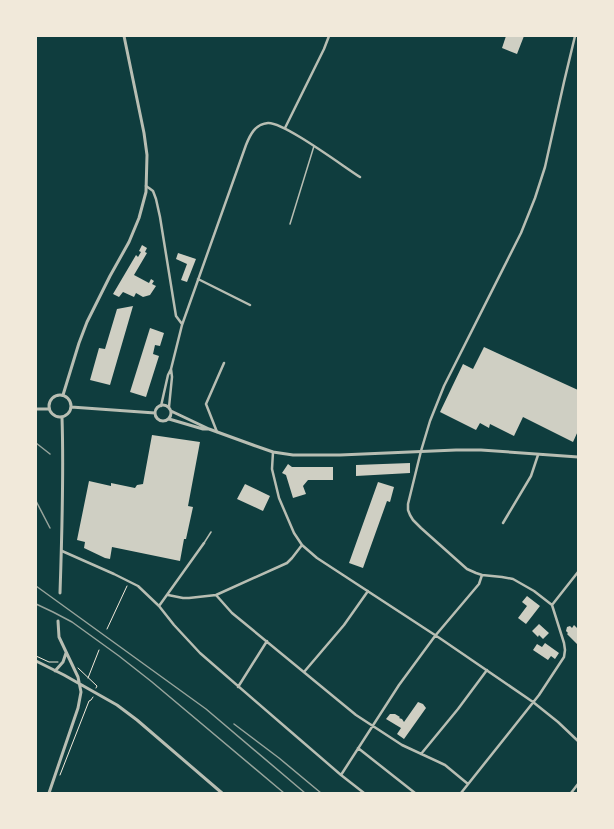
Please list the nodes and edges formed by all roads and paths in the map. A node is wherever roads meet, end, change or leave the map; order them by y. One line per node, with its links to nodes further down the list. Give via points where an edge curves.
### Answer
1 (124, 36): 7 (street, via 144,133 147,155)
2 (329, 36): 4 (street)
3 (575, 36): 26 (street, via 545,166 534,198 521,233 444,386)
4 (285, 128): 5 (street); 9 (street, via 269,123 260,125 250,136)
5 (314, 146): 6 (street); 8 (lane)
6 (360, 177)
7 (146, 186): 11 (street, via 153,191 156,199 176,316); 14 (street, via 140,218 87,322)
8 (290, 224)
9 (198, 279): 10 (street); 11 (street)
10 (250, 305)
11 (182, 325): 13 (street)
12 (224, 363): 25 (street, via 206,404)
13 (171, 369): 15 (street); 17 (street)
14 (63, 395): 16 (street, via 67,397); 18 (street, via 53,398)
15 (161, 406): 17 (street); 21 (street, via 157,408)
16 (71, 407): 21 (street); 22 (street, via 70,412)
17 (169, 407): 20 (street)
18 (49, 408): 19 (street); 22 (street, via 52,413)
19 (36, 409)
20 (171, 411): 23 (street); 24 (street)
21 (156, 413): 23 (street, via 162,421)
22 (62, 417): 34 (street)
23 (169, 419): 24 (street)
24 (209, 429): 25 (street)
25 (216, 432): 27 (street)
26 (421, 451): 27 (street, via 340,455 293,455); 28 (street, via 481,450); 36 (street, via 408,510 413,520 461,565)
27 (274, 452): 33 (street, via 272,469 279,498)
28 (538, 455): 29 (street); 30 (street, via 531,476)
29 (578, 457)
30 (503, 524)
31 (212, 532): 32 (lane)
32 (204, 543): 40 (street)
33 (302, 545): 38 (street, via 316,558); 41 (street, via 288,563)
34 (62, 551): 37 (street); 39 (street)
35 (578, 572): 43 (street)
36 (482, 575): 43 (street, via 513,579 534,591); 46 (street, via 479,584)
37 (129, 581): 42 (street); 45 (path)
38 (368, 591): 46 (street); 56 (street, via 344,625)
39 (60, 593)
40 (168, 595): 41 (street, via 183,598); 42 (street)
41 (216, 595): 47 (street, via 232,613)
42 (160, 606): 60 (street, via 188,641)
43 (552, 606): 62 (street, via 564,643 564,657)
44 (58, 621): 49 (street, via 59,637)
45 (107, 629)
46 (436, 636): 55 (street); 63 (street, via 399,684)
47 (267, 641): 56 (street); 60 (street)
48 (99, 650): 57 (path)
49 (66, 653): 54 (street, via 63,662); 58 (street)
50 (36, 656): 52 (path, via 49,662)
51 (36, 661): 54 (street)
52 (59, 662)
53 (79, 668): 57 (path)
54 (55, 670): 58 (street)
55 (486, 670): 62 (street); 66 (street)
56 (304, 672): 63 (street)
57 (88, 678): 59 (path)
58 (80, 684): 71 (street, via 82,692 79,703); 72 (street, via 126,712)
59 (97, 686)
60 (238, 687): 67 (street)
61 (89, 701): 68 (path)
62 (533, 702): 64 (street); 69 (street)
63 (372, 726): 65 (street); 66 (street)
64 (578, 741)
65 (358, 748): 67 (street); 74 (street)
66 (421, 754): 69 (street, via 446,765)
67 (341, 775): 73 (street)
68 (60, 776)
69 (468, 784): 75 (street)
70 (578, 784): 76 (street)
71 (49, 793)
72 (222, 793)
73 (364, 793)
74 (415, 793)
75 (461, 793)
76 (571, 793)

